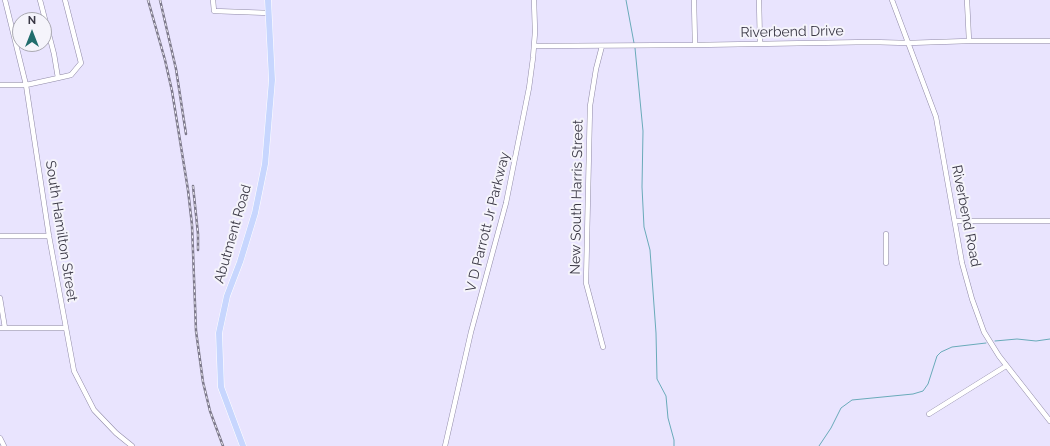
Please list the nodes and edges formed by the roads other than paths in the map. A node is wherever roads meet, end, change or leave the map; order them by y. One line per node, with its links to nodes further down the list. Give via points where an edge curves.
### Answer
1 (5, 0): 21 (street, South Hamilton Street)
2 (40, 0): 19 (street)
3 (65, 0): 19 (street, via 81,63 71,75)
4 (213, 0): 11 (street, via 214,11)
5 (268, 0): 11 (main road, Abutment Road)
6 (534, 0): 17 (street, V D Parrott Jr Parkway)
7 (694, 0): 16 (street)
8 (760, 0): 15 (street)
9 (892, 0): 14 (street, Riverbend Road)
10 (967, 0): 12 (street)
11 (269, 13): 38 (main road, Abutment Road, via 272,80 265,164 255,213 227,296 219,333 221,388)
12 (969, 41): 13 (street, Riverbend Drive); 14 (street, Riverbend Drive)
13 (1050, 41)
14 (908, 43): 15 (street, Riverbend Drive); 22 (street, Riverbend Road, via 936,117)
15 (760, 44): 16 (street, Riverbend Drive)
16 (695, 45): 18 (street, Riverbend Drive)
17 (534, 46): 18 (street, Riverbend Drive); 39 (street, V D Parrott Jr Parkway, via 529,88 506,203 471,332)
18 (602, 46): 31 (street, New South Harris Street, via 590,106 586,283)
19 (58, 78): 21 (street)
20 (0, 85): 21 (street)
21 (26, 85): 26 (street, South Hamilton Street)
22 (956, 220): 23 (street); 32 (street, Riverbend Road, via 962,263 972,299 984,332)
23 (1050, 221)
24 (886, 234): 27 (street)
25 (0, 236): 26 (street)
26 (49, 236): 30 (street, South Hamilton Street)
27 (886, 263)
28 (0, 298): 29 (street)
29 (2, 328): 30 (street)
30 (66, 328): 37 (street, South Hamilton Street, via 74,371 94,410)
31 (603, 347)
32 (1006, 366): 33 (street); 34 (street, Riverbend Road)
33 (929, 414)
34 (1050, 421)
35 (0, 438): 36 (street)
36 (4, 446)
37 (132, 446)
38 (243, 446)
39 (444, 446)

